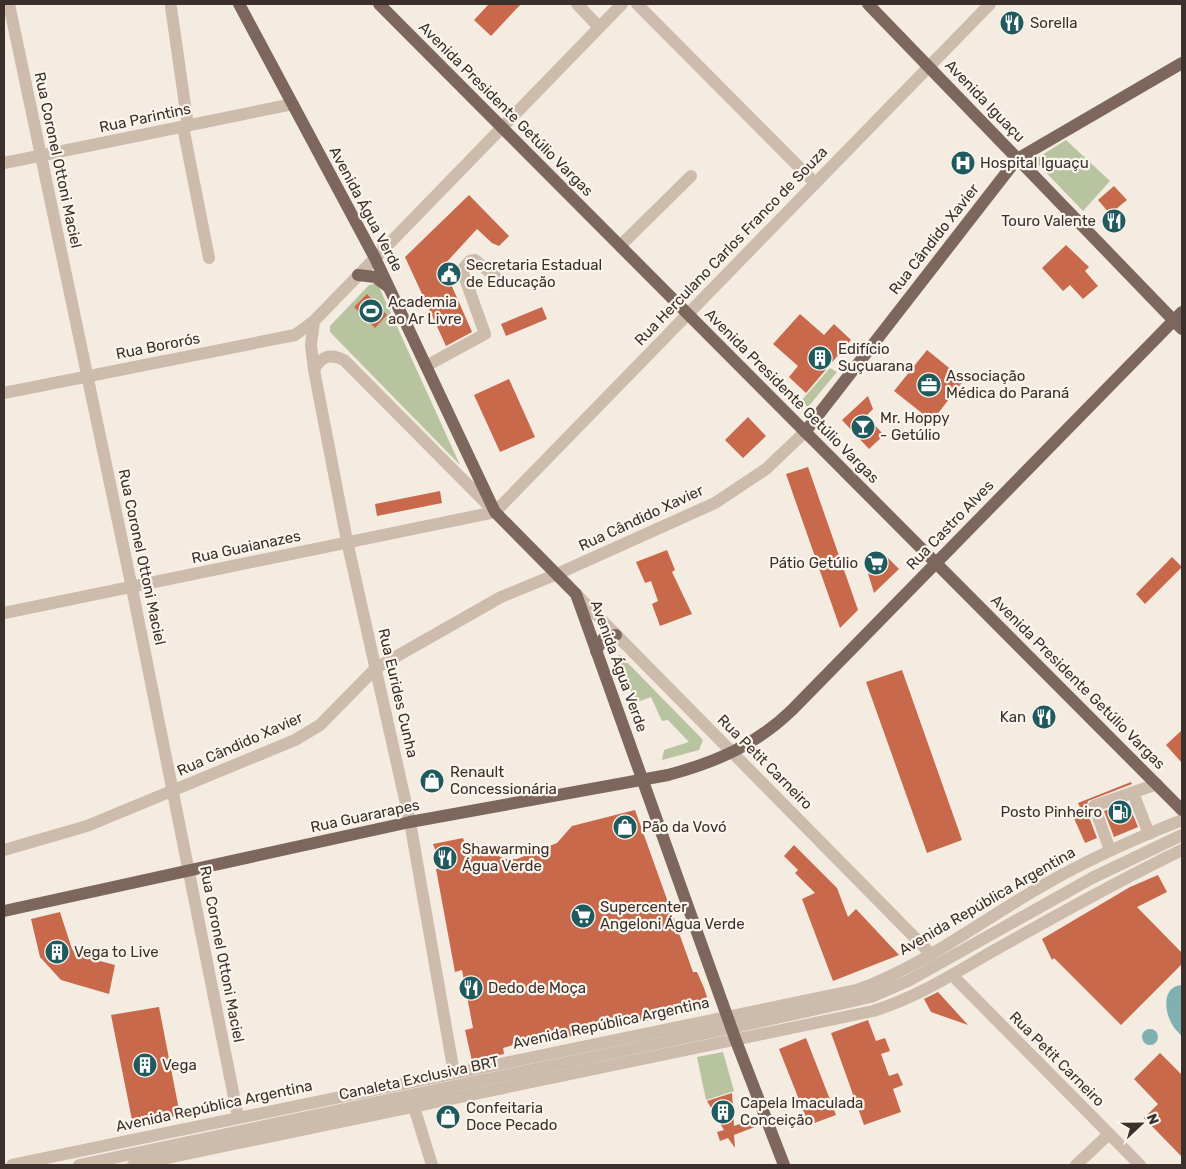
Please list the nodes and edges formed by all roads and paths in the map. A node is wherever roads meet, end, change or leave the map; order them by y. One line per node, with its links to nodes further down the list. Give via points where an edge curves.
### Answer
1 (9, 4): 16 (street, Rua Coronel Ottoni Maciel)
2 (240, 4): 13 (main road, Avenida Água Verde)
3 (379, 4): 15 (main road, Avenida Presidente Getúlio Vargas)
4 (577, 4): 10 (street)
5 (622, 4): 10 (street, Rua Bororós)
6 (637, 4): 20 (street)
7 (868, 4): 12 (main road, Avenida Iguaçu)
8 (990, 4): 12 (street, Rua Herculano Carlos Franco de Souza)
9 (171, 7): 14 (street)
10 (599, 27): 15 (street, Rua Bororós)
11 (1182, 63): 17 (main road, Rua Cândido Xavier)
12 (929, 66): 17 (main road, Avenida Iguaçu); 20 (street, Rua Herculano Carlos Franco de Souza)
13 (292, 104): 14 (street, Rua Parintins); 23 (main road, Avenida Água Verde)
14 (186, 127): 16 (street, Rua Parintins); 22 (street)
15 (502, 127): 21 (main road, Avenida Presidente Getúlio Vargas); 23 (street, Rua Bororós)
16 (40, 156): 18 (street, Rua Parintins); 32 (street, Rua Coronel Ottoni Maciel)
17 (1017, 158): 28 (main road, Avenida Iguaçu); 34 (main road, Rua Cândido Xavier)
18 (4, 164)
19 (691, 176): 21 (street)
20 (815, 183): 27 (street, Rua Herculano Carlos Franco de Souza)
21 (620, 246): 27 (main road, Avenida Presidente Getúlio Vargas)
22 (209, 258)
23 (374, 258): 24 (street, Rua Bororós); 26 (main road, Avenida Água Verde)
24 (358, 275): 26 (main road, via 375,277); 29 (street, Rua Bororós)
25 (499, 280): 30 (street, via 475,260 470,260 462,270 485,334)
26 (389, 288): 30 (main road, Avenida Água Verde)
27 (688, 314): 34 (main road, Avenida Presidente Getúlio Vargas); 35 (street, Rua Herculano Carlos Franco de Souza)
28 (1179, 320): 37 (main road, Rua Castro Alves)
29 (314, 321): 31 (street, Rua Eurides Cunha, via 311,345); 32 (street, Rua Bororós, via 295,335)
30 (426, 366): 35 (main road, Avenida Água Verde)
31 (314, 370): 35 (street, via 324,357 337,356 344,360); 36 (street, Rua Eurides Cunha)
32 (88, 376): 33 (street, Rua Bororós); 39 (street, Rua Coronel Ottoni Maciel)
33 (4, 393)
34 (805, 432): 37 (main road, Avenida Presidente Getúlio Vargas); 38 (street, Rua Cândido Xavier, via 766,469 734,492)
35 (495, 512): 36 (street, Rua Guaianazes); 38 (main road, Avenida Água Verde)
36 (347, 541): 39 (street, Rua Guaianazes); 44 (street, Rua Eurides Cunha)
37 (936, 563): 45 (main road, Rua Castro Alves, via 778,723); 47 (main road, Avenida Presidente Getúlio Vargas)
38 (557, 574): 40 (main road, Avenida Água Verde); 44 (street, Rua Cândido Xavier, via 501,597)
39 (132, 588): 41 (street, Rua Guaianazes); 48 (street, Rua Coronel Ottoni Maciel)
40 (576, 594): 42 (street, Rua Petit Carneiro); 43 (main road, Avenida Água Verde)
41 (4, 613)
42 (616, 635): 43 (main road, via 603,639); 45 (street, Rua Petit Carneiro)
43 (596, 651): 46 (main road, Avenida Água Verde)
44 (376, 668): 48 (street, Rua Cândido Xavier, via 320,725); 52 (street, Rua Eurides Cunha)
45 (733, 753): 46 (main road, Rua Guararapes); 62 (street, Rua Petit Carneiro)
46 (643, 780): 52 (main road, Rua Guararapes); 64 (main road, Avenida Água Verde)
47 (1157, 784): 49 (street); 50 (main road, Avenida Presidente Getúlio Vargas)
48 (172, 792): 55 (street, Rua Cândido Xavier, via 69,832); 58 (street, Rua Coronel Ottoni Maciel)
49 (1132, 793): 53 (street); 56 (street, via 1094,806)
50 (1181, 806)
51 (1182, 820): 53 (street, Avenida República Argentina)
52 (410, 822): 58 (main road, Rua Guararapes); 66 (street, Rua Eurides Cunha)
53 (1148, 834): 56 (street, Avenida República Argentina)
54 (1182, 835): 60 (street, Canaleta Exclusiva BRT)
55 (4, 850)
56 (1110, 850): 62 (street, Avenida República Argentina)
57 (1182, 850): 59 (street)
58 (189, 872): 61 (main road, Rua Guararapes); 68 (street, Rua Coronel Ottoni Maciel)
59 (1130, 875): 60 (street, Canaleta Exclusiva BRT); 63 (street)
60 (1092, 878): 65 (street, Canaleta Exclusiva BRT, via 893,988)
61 (4, 911)
62 (930, 953): 64 (street, Avenida República Argentina, via 883,980 857,990)
63 (952, 974): 65 (street, via 878,1009); 69 (street, Rua Petit Carneiro)
64 (727, 1015): 65 (main road, Avenida Água Verde); 66 (street, Avenida República Argentina)
65 (734, 1034): 67 (street); 72 (street, Canaleta Exclusiva BRT); 75 (main road, Avenida Água Verde)
66 (454, 1073): 68 (street, Avenida República Argentina)
67 (414, 1107): 70 (street); 74 (street)
68 (238, 1117): 71 (street, Avenida República Argentina)
69 (1109, 1134): 76 (street); 77 (street, Rua Petit Carneiro)
70 (152, 1163): 73 (street)
71 (12, 1165)
72 (78, 1165)
73 (133, 1165)
74 (432, 1165)
75 (784, 1165)
76 (1076, 1165)
77 (1140, 1165)

